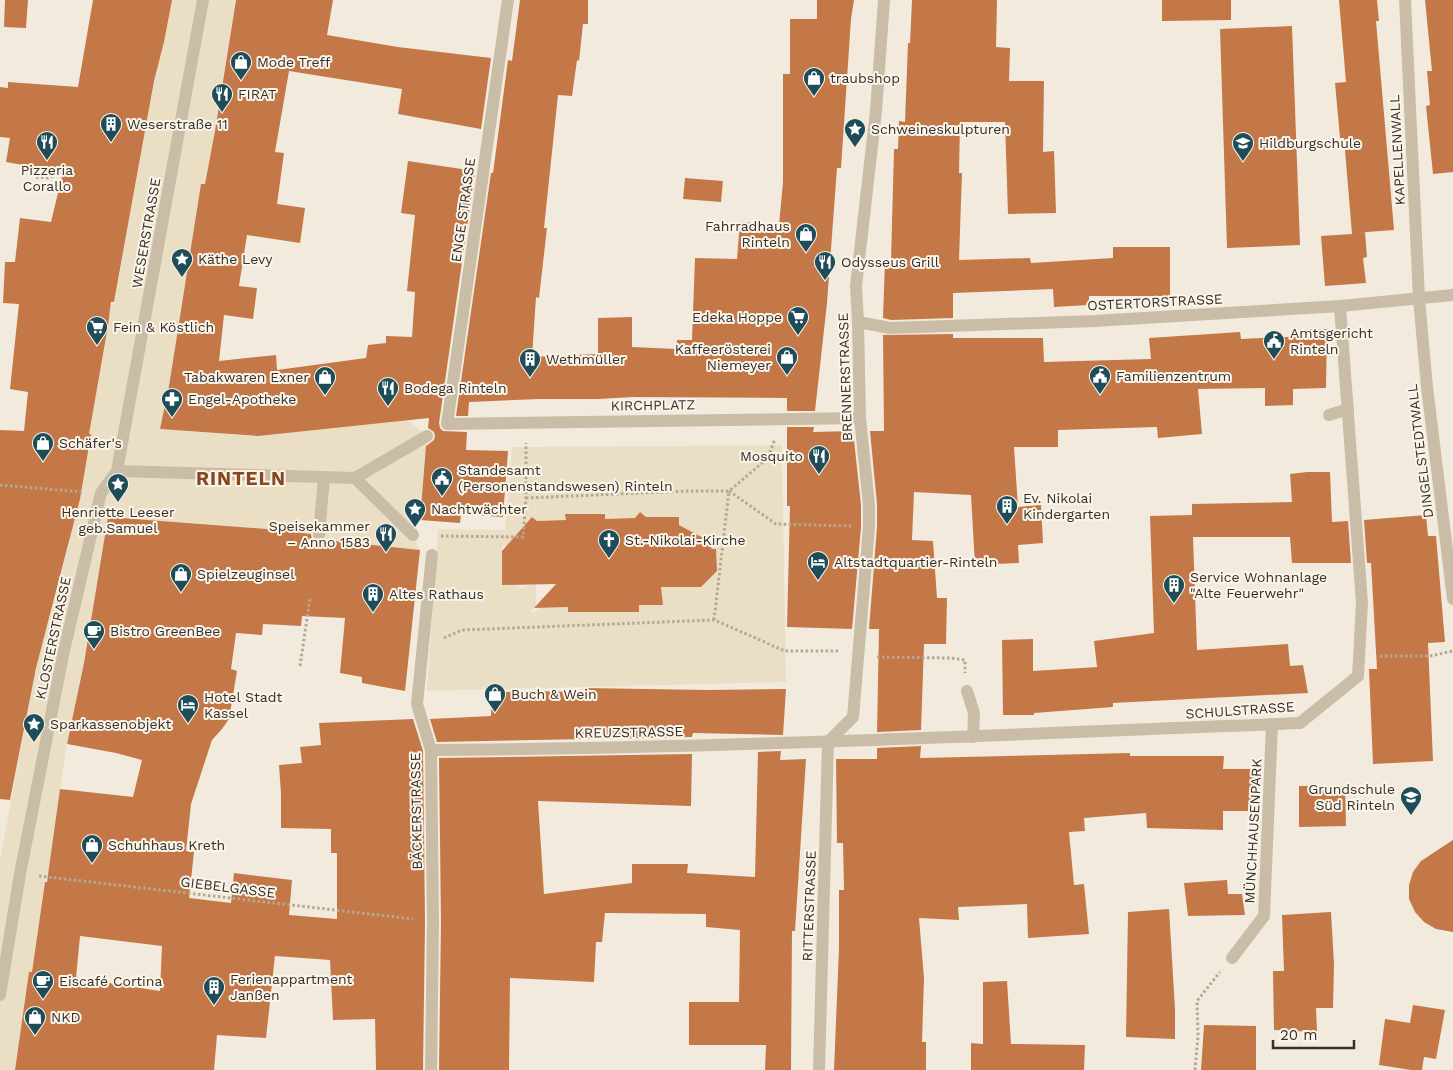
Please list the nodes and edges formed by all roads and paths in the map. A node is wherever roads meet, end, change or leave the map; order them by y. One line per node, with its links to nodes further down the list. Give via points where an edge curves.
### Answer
1 (203, 0): 18 (street, WESERSTRASSE)
2 (508, 0): 16 (street, ENGE STRASSE)
3 (884, 0): 10 (street, BRENNERSTRASSE, via 876,111 856,286)
4 (1405, 0): 8 (street, KAPELLENWALL)
5 (73, 167): 6 (path, via 48,178)
6 (36, 177)
7 (1453, 295): 8 (street, OSTERTORSTRASSE)
8 (1419, 299): 9 (street, OSTERTORSTRASSE); 31 (street, DINGELSTEDTWALL)
9 (1340, 306): 10 (street, OSTERTORSTRASSE, via 1094,321 890,328); 11 (street, SCHULSTRASSE)
10 (858, 322): 13 (street, BRENNERSTRASSE)
11 (1348, 409): 12 (street); 36 (street, SCHULSTRASSE, via 1362,603)
12 (1329, 415)
13 (860, 418): 14 (street, KIRCHPLATZ); 25 (street, BRENNERSTRASSE)
14 (781, 419): 15 (street, KIRCHPLATZ); 22 (path, via 768,458)
15 (527, 422): 16 (street, KIRCHPLATZ); 24 (path)
16 (447, 424)
17 (427, 436): 20 (street)
18 (117, 471): 19 (street); 23 (street, KLOSTERSTRASSE)
19 (324, 477): 20 (street); 26 (street)
20 (355, 478): 27 (street)
21 (0, 485): 23 (path)
22 (729, 491): 24 (path); 25 (path, via 776,524); 32 (path)
23 (101, 493): 43 (street, KLOSTERSTRASSE, via 63,655)
24 (526, 498): 28 (path, via 523,536)
25 (869, 527): 35 (street, BRENNERSTRASSE)
26 (320, 535)
27 (413, 535)
28 (438, 536)
29 (432, 555): 33 (street, BÄCKERSTRASSE)
30 (310, 598): 37 (path)
31 (1453, 599)
32 (714, 620): 33 (path, via 462,630); 35 (path, via 785,651 838,651)
33 (423, 648): 42 (street, BÄCKERSTRASSE, via 417,704)
34 (1453, 651): 36 (path, via 1430,656)
35 (858, 656): 38 (path, via 965,660); 41 (street, BRENNERSTRASSE, via 853,717)
36 (1359, 656): 39 (street, SCHULSTRASSE, via 1358,676 1300,723)
37 (300, 666)
38 (967, 691): 40 (street, via 974,713)
39 (1272, 724): 40 (street, SCHULSTRASSE); 46 (street, MÜNCHHAUSENPARK, via 1264,916)
40 (973, 737): 41 (street, SCHULSTRASSE)
41 (828, 742): 42 (street, KREUZSTRASSE); 49 (street, RITTERSTRASSE)
42 (431, 750): 44 (street, BÄCKERSTRASSE)
43 (20, 874): 44 (path, GIEBELGASSE); 45 (street, KLOSTERSTRASSE)
44 (433, 922): 48 (street, BÄCKERSTRASSE)
45 (4, 949): 47 (street, KLOSTERSTRASSE)
46 (1232, 958): 50 (path, via 1197,1001)
47 (0, 995)
48 (431, 1070)
49 (819, 1070)
50 (1195, 1070)

